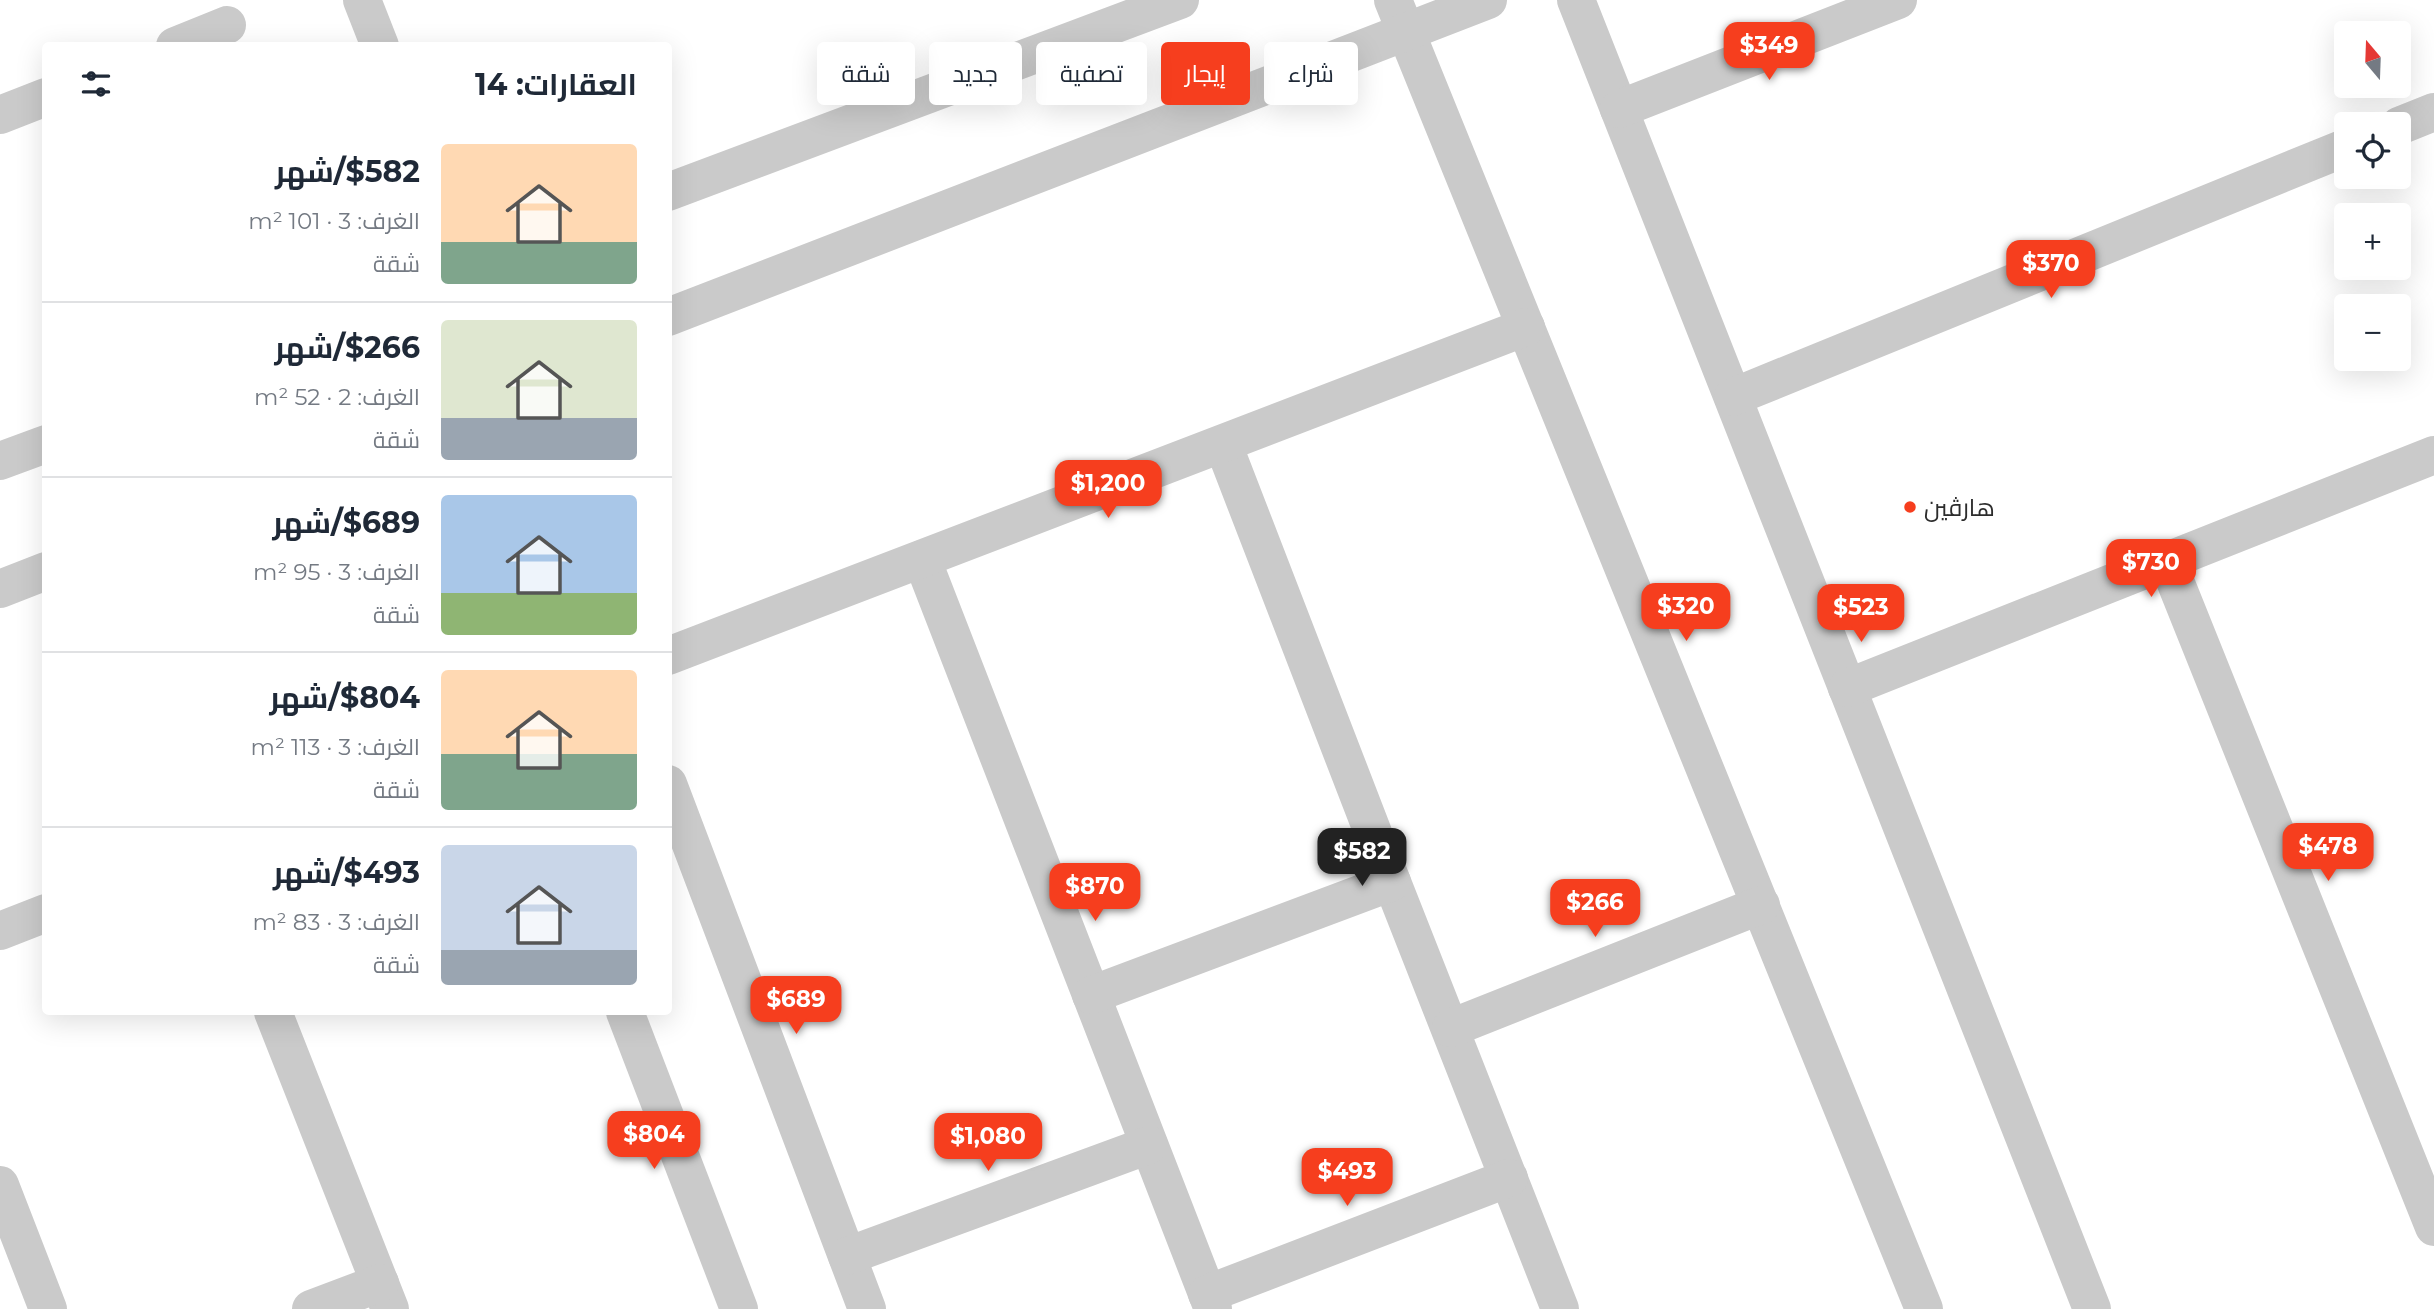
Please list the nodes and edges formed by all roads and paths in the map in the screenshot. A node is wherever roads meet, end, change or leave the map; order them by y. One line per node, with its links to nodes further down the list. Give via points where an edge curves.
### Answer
1 (362, 0): 9 (street)
2 (1180, 0): 16 (street)
3 (1488, 0): 6 (street)
4 (1576, 0): 11 (street)
5 (1898, 0): 11 (street)
6 (1399, 16): 17 (street); 18 (street)
7 (227, 23): 8 (street)
8 (184, 42)
9 (378, 42)
10 (42, 99): 13 (street)
11 (1619, 109): 19 (street)
12 (2434, 112): 14 (street)
13 (0, 115)
14 (2411, 121)
15 (2334, 153): 19 (street)
16 (672, 190)
17 (672, 315)
18 (1526, 327): 20 (street); 32 (street)
19 (1733, 397): 29 (street)
20 (1223, 444): 24 (street); 31 (street)
21 (42, 445): 23 (street)
22 (2434, 455): 25 (street)
23 (0, 461)
24 (922, 559): 28 (street); 35 (street)
25 (2168, 561): 29 (street); 42 (street)
26 (42, 573): 27 (street)
27 (0, 589)
28 (672, 654)
29 (1847, 688): 52 (street)
30 (672, 795): 43 (street)
31 (1392, 882): 35 (street); 38 (street)
32 (1760, 905): 38 (street); 51 (street)
33 (42, 914): 34 (street)
34 (0, 931)
35 (1091, 995): 39 (street)
36 (274, 1015): 44 (street)
37 (626, 1015): 46 (street)
38 (1451, 1028): 40 (street)
39 (1149, 1146): 43 (street); 45 (street)
40 (1509, 1178): 45 (street); 50 (street)
41 (0, 1185): 47 (street)
42 (2434, 1227)
43 (847, 1256): 49 (street)
44 (385, 1296): 48 (street)
45 (1210, 1301)
46 (734, 1308)
47 (48, 1309)
48 (312, 1309)
49 (867, 1309)
50 (1560, 1309)
51 (1924, 1309)
52 (2092, 1309)

